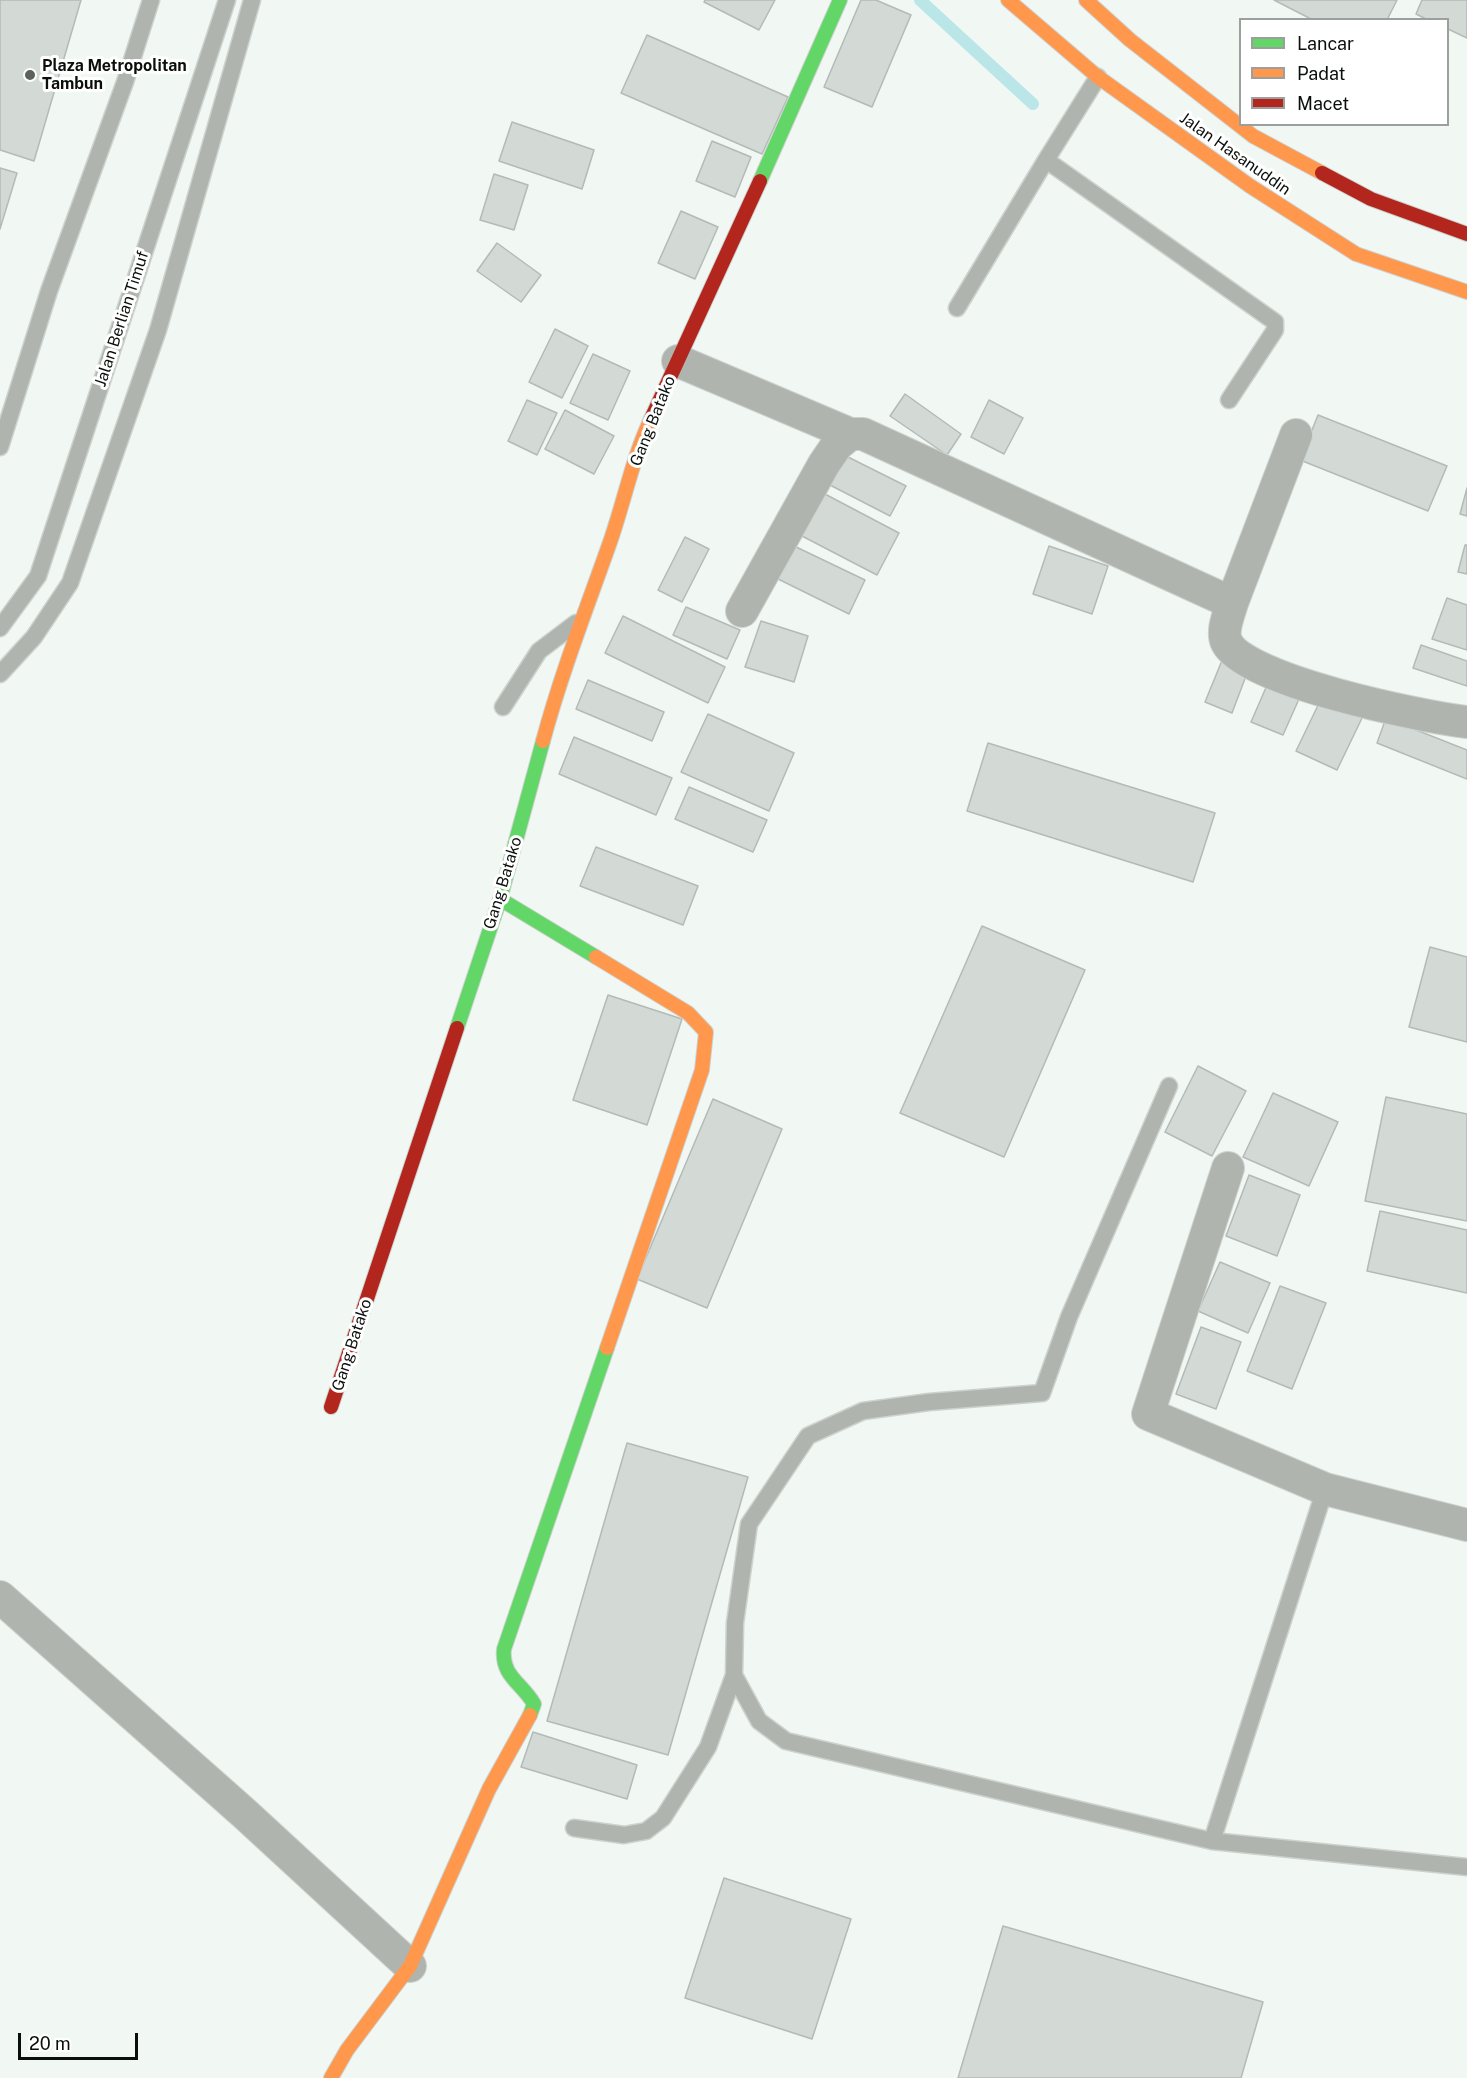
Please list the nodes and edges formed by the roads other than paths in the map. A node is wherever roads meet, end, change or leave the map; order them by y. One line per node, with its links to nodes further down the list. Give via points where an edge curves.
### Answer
1 (151, 0): 18 (lane, via 49,291)
2 (226, 0): 22 (lane, Jalan Berlian Timuf, via 38,576)
3 (252, 0): 23 (lane, via 158,330 70,583 34,637)
4 (840, 0): 14 (main road, Gang Batako)
5 (1008, 0): 7 (main road, Jalan Hasanuddin)
6 (1086, 0): 8 (main road, Jalan Hasanuddin, via 1130,40)
7 (1098, 77): 10 (lane); 12 (main road, Jalan Hasanuddin, via 1250,186 1356,254)
8 (1239, 125)
9 (1240, 126): 11 (main road, Jalan Hasanuddin, via 1371,199)
10 (1046, 159): 13 (lane); 15 (lane, via 1275,322 1275,330)
11 (1467, 234)
12 (1467, 292)
13 (957, 308)
14 (678, 361): 16 (street, Gang Batako); 21 (main road, Gang Batako, via 643,436)
15 (1229, 400)
16 (850, 434): 19 (street, Gang Batako, via 863,434); 20 (street, via 824,464)
17 (1296, 435): 19 (street)
18 (0, 447)
19 (1232, 603): 25 (street, via 1226,642 1239,657 1364,702)
20 (742, 611)
21 (582, 619): 24 (lane, via 539,651); 26 (main road, Gang Batako, via 558,686)
22 (0, 628)
23 (0, 675)
24 (503, 707)
25 (1467, 722)
26 (500, 900): 29 (main road, Gang Batako); 37 (main road, via 688,1013 706,1032 706,1050 504,1649 504,1672 530,1695 534,1704 489,1789)
27 (1168, 1086): 33 (lane, via 1069,1317 1042,1393 863,1411 808,1436 749,1524 735,1623)
28 (1228, 1168): 30 (street, via 1148,1414)
29 (331, 1407)
30 (1325, 1489): 31 (street); 35 (lane)
31 (1467, 1525)
32 (0, 1598): 37 (street)
33 (734, 1675): 34 (lane, via 708,1747 663,1818 646,1831 624,1835); 35 (lane, via 759,1721 786,1741)
34 (574, 1828)
35 (1212, 1841): 36 (lane)
36 (1467, 1867)
37 (410, 1966): 38 (main road, via 347,2050)
38 (331, 2078)

